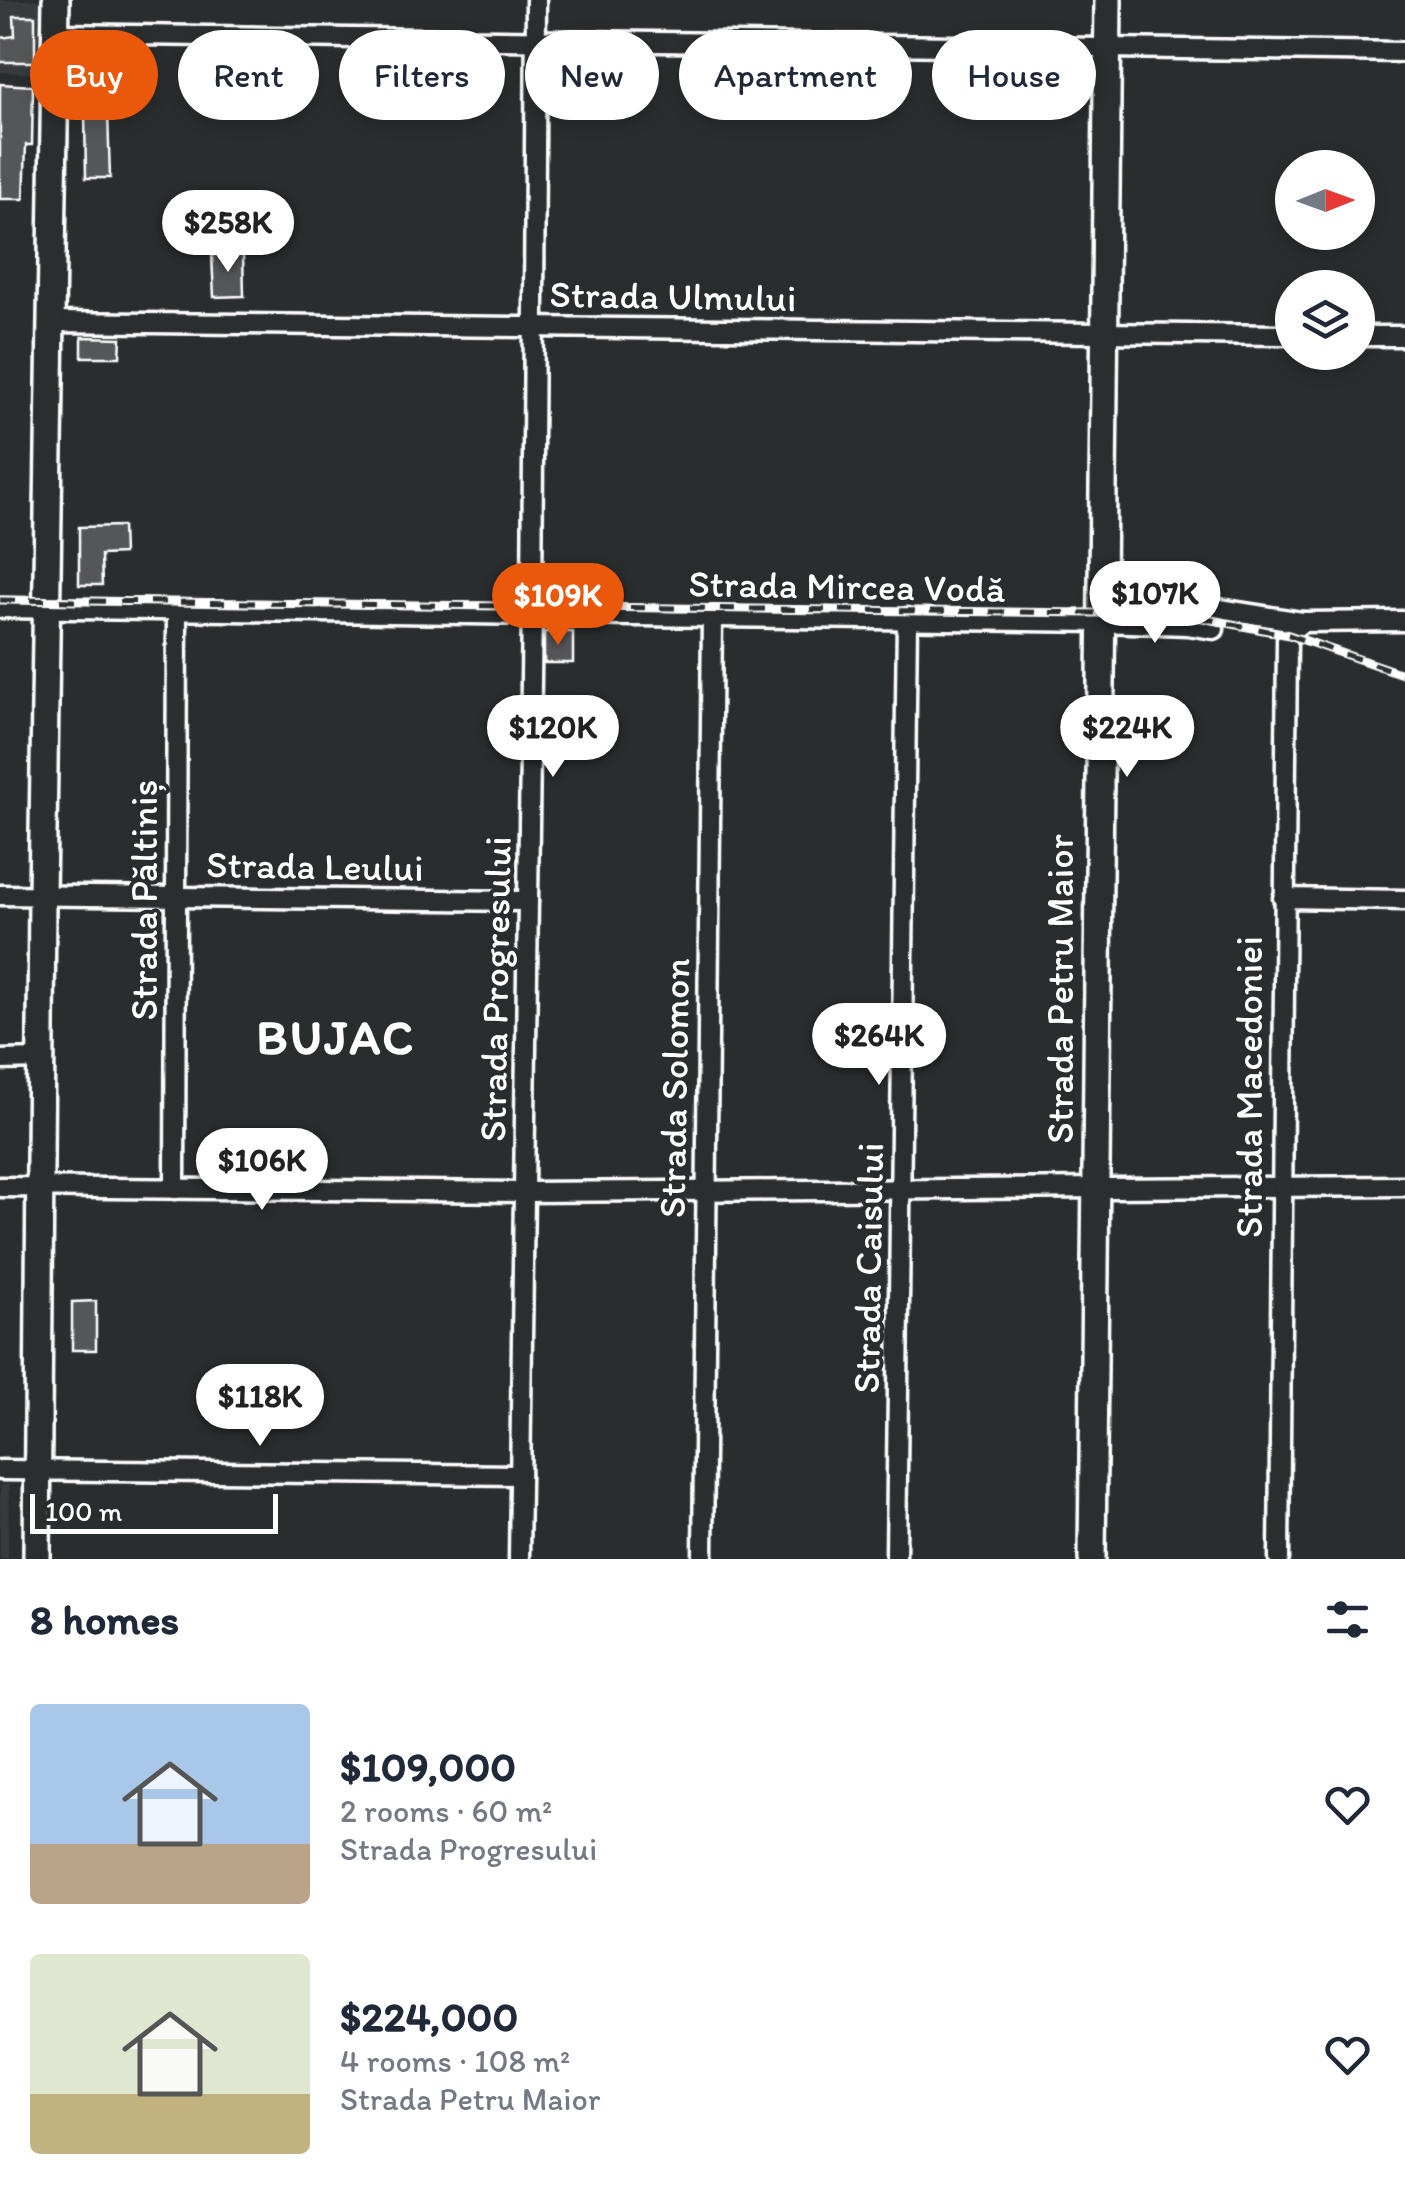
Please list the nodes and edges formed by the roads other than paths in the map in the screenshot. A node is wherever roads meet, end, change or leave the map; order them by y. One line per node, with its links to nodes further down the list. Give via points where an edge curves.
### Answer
1 (56, 0): 4 (street)
2 (536, 0): 5 (street, Strada Progresului)
3 (1108, 0): 9 (street, Strada Petru Maior)
4 (56, 30)
5 (535, 30)
6 (158, 35): 7 (street)
7 (525, 41)
8 (659, 43): 9 (street)
9 (1107, 48): 10 (street); 15 (street, Strada Petru Maior)
10 (1405, 52)
11 (55, 120): 13 (street)
12 (534, 120): 14 (street, Strada Progresului)
13 (52, 322): 14 (street, Strada Ulmului); 20 (street)
14 (533, 327): 15 (street, Strada Ulmului); 23 (street, Strada Progresului)
15 (1104, 334): 16 (street, Strada Ulmului); 27 (street, Strada Petru Maior)
16 (1275, 335)
17 (1375, 336): 18 (street)
18 (1405, 336)
19 (0, 608): 20 (street, Strada Mircea Vodă)
20 (48, 608): 22 (street, Strada Mircea Vodă); 31 (street)
21 (1208, 608): 28 (street)
22 (178, 611): 23 (street, Strada Mircea Vodă); 32 (street, Strada Păltiniș)
23 (532, 616): 24 (street, Strada Mircea Vodă); 35 (street, Strada Progresului)
24 (712, 618): 25 (street, Strada Mircea Vodă); 45 (street, Strada Solomon)
25 (907, 618): 27 (street, Strada Mircea Vodă); 44 (street, Strada Caisului)
26 (1405, 621): 28 (street)
27 (1100, 622): 29 (street, Strada Mircea Vodă); 41 (street, Strada Petru Maior)
28 (1302, 622): 33 (street, Strada Macedoniei, via 1288,640)
29 (1214, 629)
30 (0, 895): 31 (street, Strada Leului)
31 (42, 895): 32 (street, Strada Leului); 36 (street)
32 (176, 897): 35 (street, Strada Leului); 43 (street, Strada Păltiniș)
33 (1283, 898): 34 (street); 38 (street, Strada Macedoniei)
34 (1405, 900)
35 (528, 901): 46 (street, Strada Progresului)
36 (40, 1059): 37 (street); 42 (street)
37 (0, 1060)
38 (1281, 1185): 39 (street); 41 (street); 55 (street, Strada Macedoniei)
39 (1405, 1186)
40 (0, 1187): 42 (street)
41 (1096, 1187): 44 (street); 54 (street, Strada Petru Maior)
42 (39, 1188): 43 (street); 48 (street)
43 (175, 1189): 46 (street)
44 (902, 1190): 45 (street); 53 (street, Strada Caisului)
45 (706, 1191): 46 (street); 52 (street, Strada Solomon)
46 (525, 1192): 49 (street, Strada Progresului)
47 (0, 1470): 48 (street)
48 (36, 1470): 49 (street); 50 (street)
49 (520, 1475): 51 (street, Strada Progresului)
50 (37, 1559)
51 (519, 1559)
52 (702, 1559)
53 (896, 1559)
54 (1092, 1559)
55 (1278, 1559)

